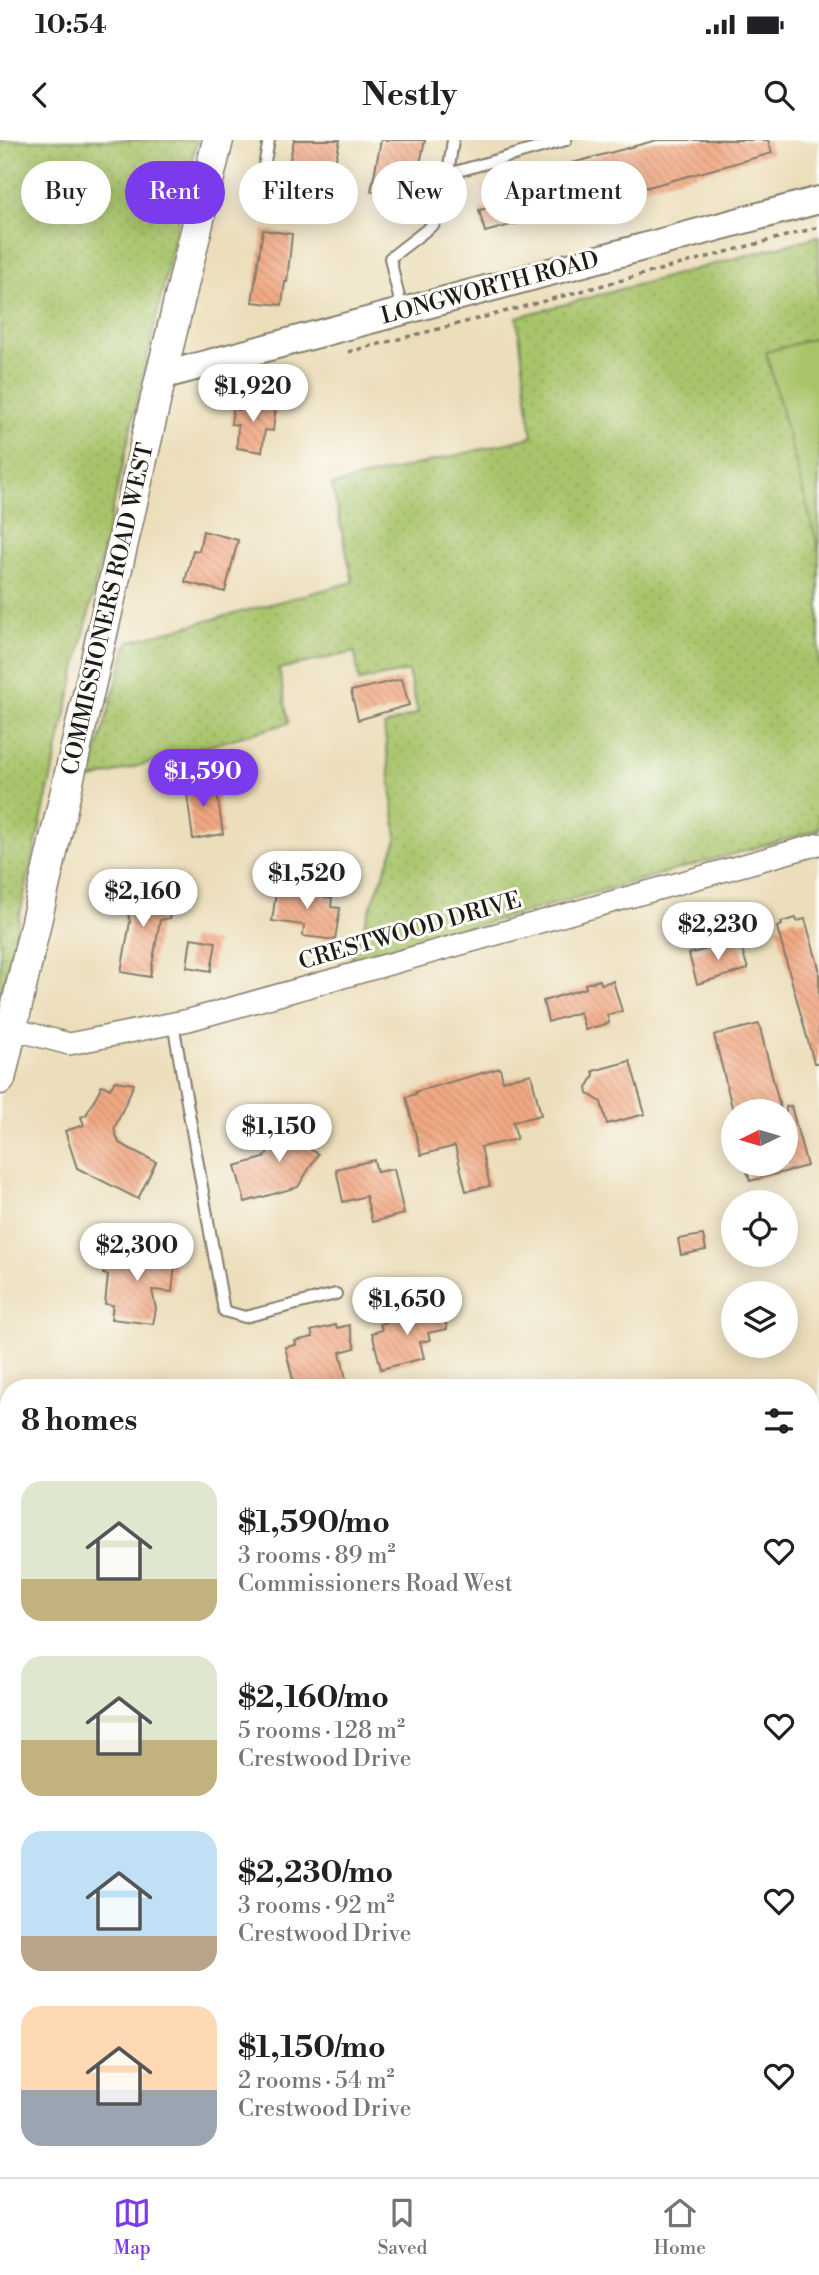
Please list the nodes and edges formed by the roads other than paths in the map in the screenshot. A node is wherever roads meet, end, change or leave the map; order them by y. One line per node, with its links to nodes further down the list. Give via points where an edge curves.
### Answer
1 (218, 140): 11 (main road, COMMISSIONERS ROAD WEST)
2 (270, 140): 5 (lane)
3 (453, 140): 6 (lane)
4 (566, 140): 7 (lane)
5 (266, 161)
6 (450, 161)
7 (467, 169)
8 (819, 200): 10 (street, LONGWORTH ROAD)
9 (435, 224): 10 (lane, via 390,258)
10 (402, 311): 11 (street, LONGWORTH ROAD)
11 (160, 376): 14 (main road, COMMISSIONERS ROAD WEST)
12 (819, 844): 13 (street, CRESTWOOD DRIVE)
13 (173, 1023): 14 (street, CRESTWOOD DRIVE, via 69,1044); 16 (lane, via 224,1311 244,1317)
14 (13, 1029): 15 (main road, COMMISSIONERS ROAD WEST)
15 (0, 1080)
16 (335, 1294)

